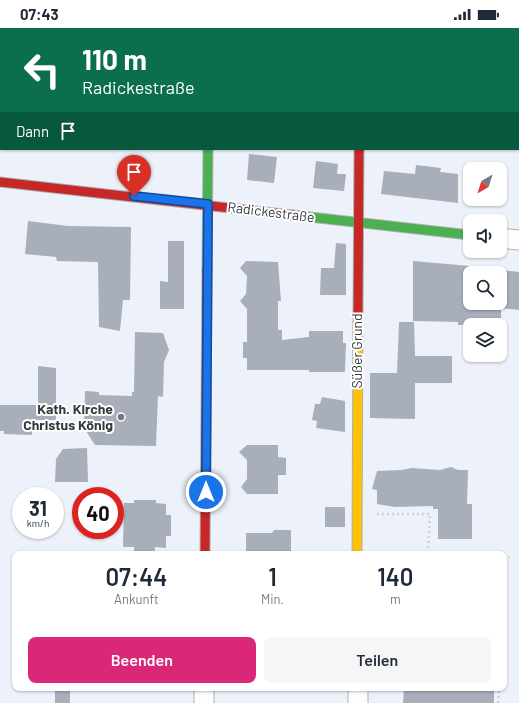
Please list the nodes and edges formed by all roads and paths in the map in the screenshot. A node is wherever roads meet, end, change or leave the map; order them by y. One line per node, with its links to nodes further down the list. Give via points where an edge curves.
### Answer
1 (208, 150): 4 (street)
2 (359, 150): 5 (street, Süßer Grund)
3 (0, 182): 4 (street, Radickestraße)
4 (208, 204): 5 (street, Radickestraße); 10 (street)
5 (358, 222): 6 (street, Radickestraße); 9 (street, Süßer Grund)
6 (463, 234)
7 (507, 239): 8 (street)
8 (519, 240)
9 (358, 514): 11 (street, Süßer Grund); 12 (path, via 430,514)
10 (205, 551)
11 (357, 551)
12 (428, 551)
13 (507, 556): 14 (path)
14 (510, 556)
15 (204, 691): 18 (street)
16 (358, 691): 19 (street)
17 (499, 691): 20 (path)
18 (204, 703)
19 (358, 703)
20 (498, 703)

